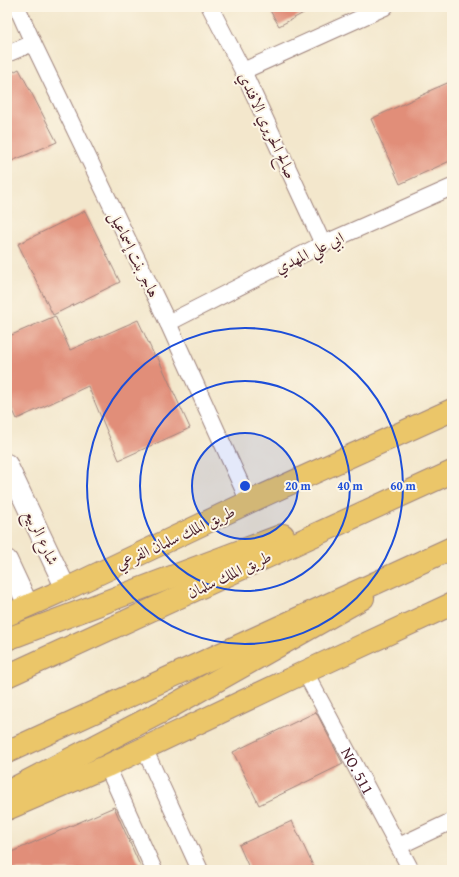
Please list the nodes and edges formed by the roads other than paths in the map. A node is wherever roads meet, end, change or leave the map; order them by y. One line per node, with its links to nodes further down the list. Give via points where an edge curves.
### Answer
1 (17, 7): 4 (street, هاجر بنت إسماعيل)
2 (210, 7): 6 (street, صالح الحريري الافندي)
3 (385, 7): 6 (street)
4 (33, 43): 5 (street); 9 (street, هاجر بنت إسماعيل)
5 (7, 54)
6 (243, 71): 8 (street, صالح الحريري الافندي)
7 (452, 187): 8 (street, ابي علي المهدي)
8 (323, 244): 9 (street, ابي علي المهدي)
9 (168, 323): 13 (street, هاجر بنت إسماعيل)
10 (452, 410): 13 (main road, طريق الملك سلمان الفرعي)
11 (7, 464): 16 (street, شارع الربيع)
12 (452, 471): 20 (main road); 22 (main road, طريق الملك سلمان)
13 (249, 502): 16 (main road, طريق الملك سلمان الفرعي)
14 (452, 548): 24 (main road); 26 (main road, via 163,711)
15 (7, 560): 18 (street)
16 (66, 589): 18 (main road, طريق الملك سلمان الفرعي)
17 (452, 604): 21 (main road)
18 (28, 605): 19 (main road, طريق الملك سلمان الفرعي)
19 (7, 615)
20 (7, 639)
21 (305, 672): 23 (main road); 29 (street, NO. 511)
22 (7, 676)
23 (144, 748): 25 (main road); 31 (street)
24 (7, 752)
25 (106, 766): 27 (main road); 30 (street)
26 (7, 792)
27 (7, 809)
28 (452, 821): 29 (street)
29 (399, 846): 32 (street, NO. 511)
30 (154, 870)
31 (200, 870)
32 (412, 870)

